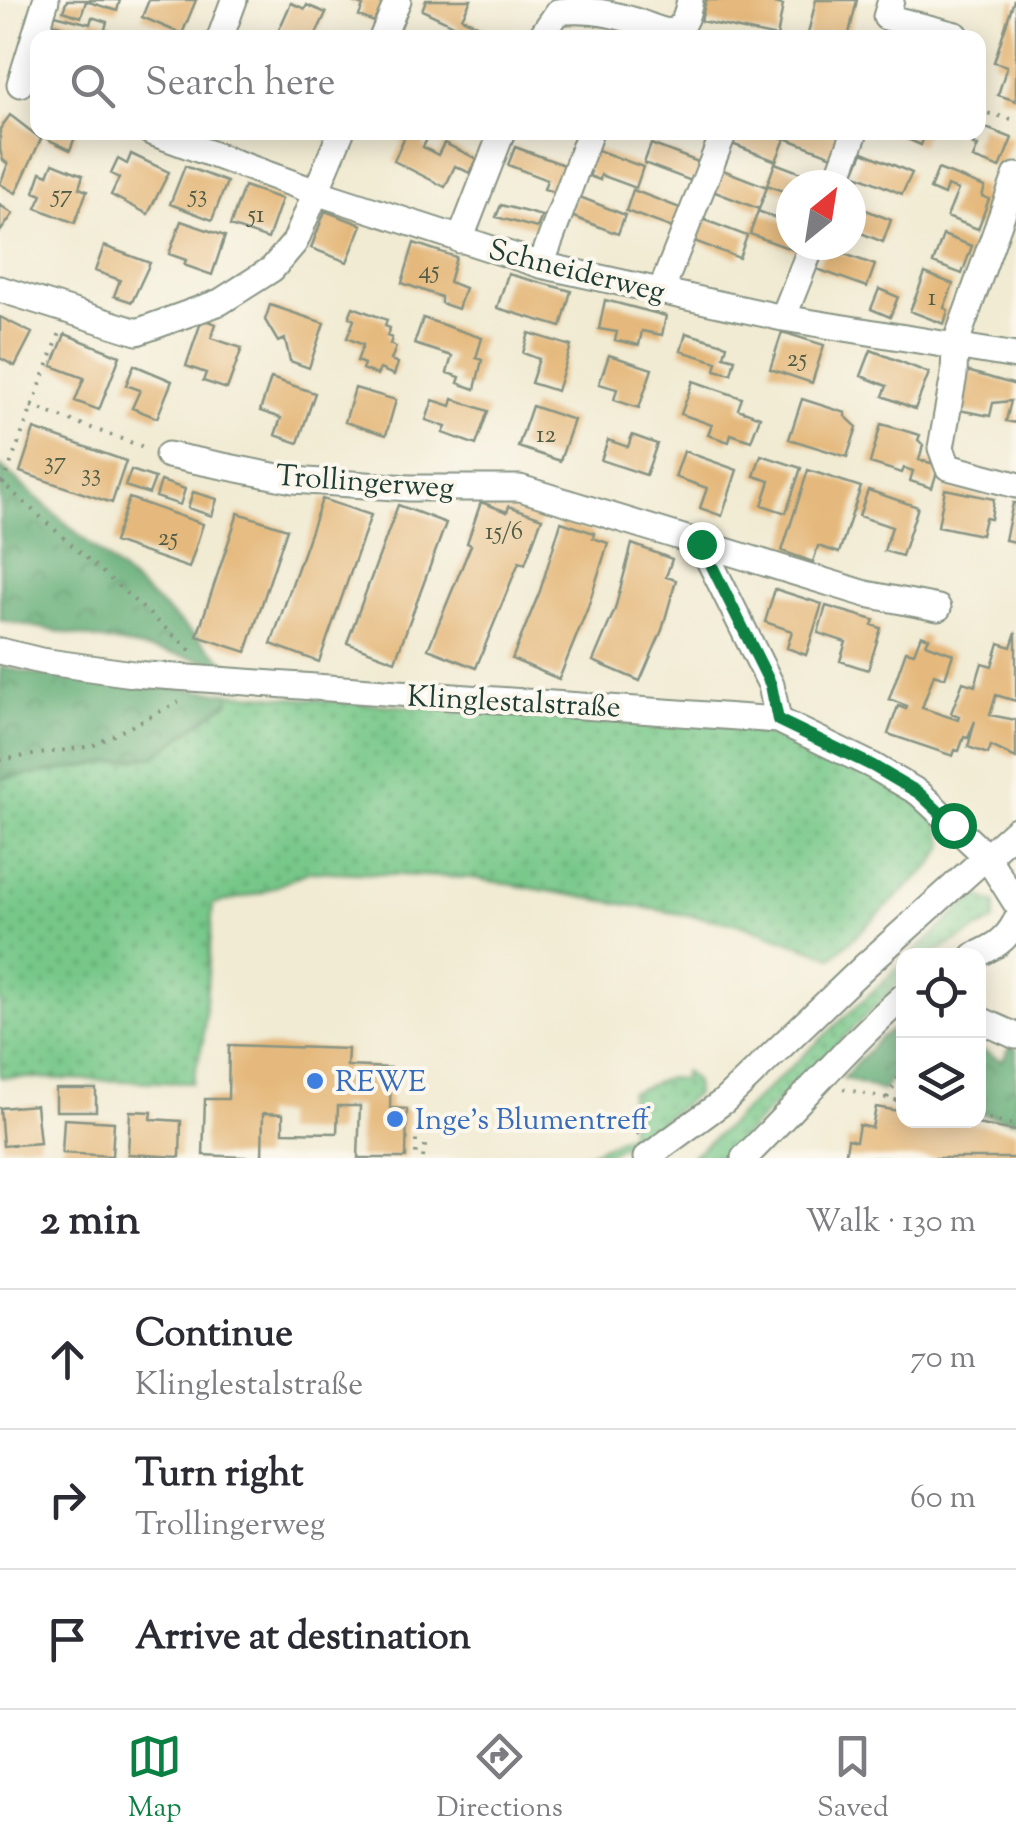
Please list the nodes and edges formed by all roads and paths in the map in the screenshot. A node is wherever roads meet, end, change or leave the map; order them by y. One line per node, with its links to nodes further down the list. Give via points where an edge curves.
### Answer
1 (46, 0): 8 (street)
2 (234, 0): 9 (street)
3 (398, 0): 10 (street)
4 (690, 0): 12 (street)
5 (551, 6): 7 (street, via 583,8); 11 (street)
6 (886, 18): 13 (street)
7 (627, 28)
8 (36, 30)
9 (223, 30)
10 (385, 30)
11 (543, 30)
12 (676, 30)
13 (935, 30)
14 (30, 50): 15 (street)
15 (19, 84)
16 (986, 113): 17 (path)
17 (1016, 120)
18 (187, 140): 26 (street, Schneiderweg)
19 (338, 140): 26 (street)
20 (499, 140): 27 (street)
21 (587, 140): 29 (street)
22 (721, 140): 31 (street)
23 (852, 140): 24 (street)
24 (841, 170)
25 (1016, 176): 34 (street)
26 (316, 192): 27 (street, Schneiderweg); 32 (street, via 295,242 272,270 220,302 137,332)
27 (460, 240): 29 (street, Schneiderweg)
28 (806, 260): 33 (street)
29 (542, 266): 31 (street, Schneiderweg)
30 (0, 289): 32 (street)
31 (661, 291): 33 (street, Schneiderweg)
32 (69, 309): 36 (path)
33 (783, 318): 34 (street, Schneiderweg)
34 (955, 345): 35 (street, Schneiderweg); 39 (street, via 941,448 948,467)
35 (1016, 356)
36 (31, 406): 37 (path); 38 (path)
37 (168, 455): 40 (street, Trollingerweg, via 293,480 520,488)
38 (2, 483): 43 (path)
39 (1016, 485)
40 (701, 544): 41 (street, Trollingerweg, via 866,594); 45 (street, via 771,685)
41 (938, 608)
42 (0, 651): 44 (street, Klinglestalstraße)
43 (191, 651)
44 (206, 680): 45 (street, Klinglestalstraße); 46 (path, via 175,705 92,746)
45 (778, 720): 48 (street, Klinglestalstraße, via 919,793)
46 (0, 760)
47 (1016, 830): 48 (street)
48 (987, 857): 49 (street, Klinglestalstraße); 64 (street, via 724,1101)
49 (1016, 903)
50 (1016, 920): 51 (street)
51 (986, 951)
52 (896, 1003): 67 (street)
53 (986, 1023): 54 (street)
54 (1016, 1036)
55 (896, 1082): 57 (path)
56 (829, 1086): 57 (path)
57 (887, 1098): 58 (path)
58 (896, 1100)
59 (986, 1119): 61 (path)
60 (597, 1124): 64 (path, via 630,1128)
61 (1016, 1125)
62 (406, 1139): 65 (path, via 416,1140)
63 (426, 1140): 66 (path)
64 (645, 1147)
65 (416, 1158)
66 (423, 1158)
67 (744, 1158)

